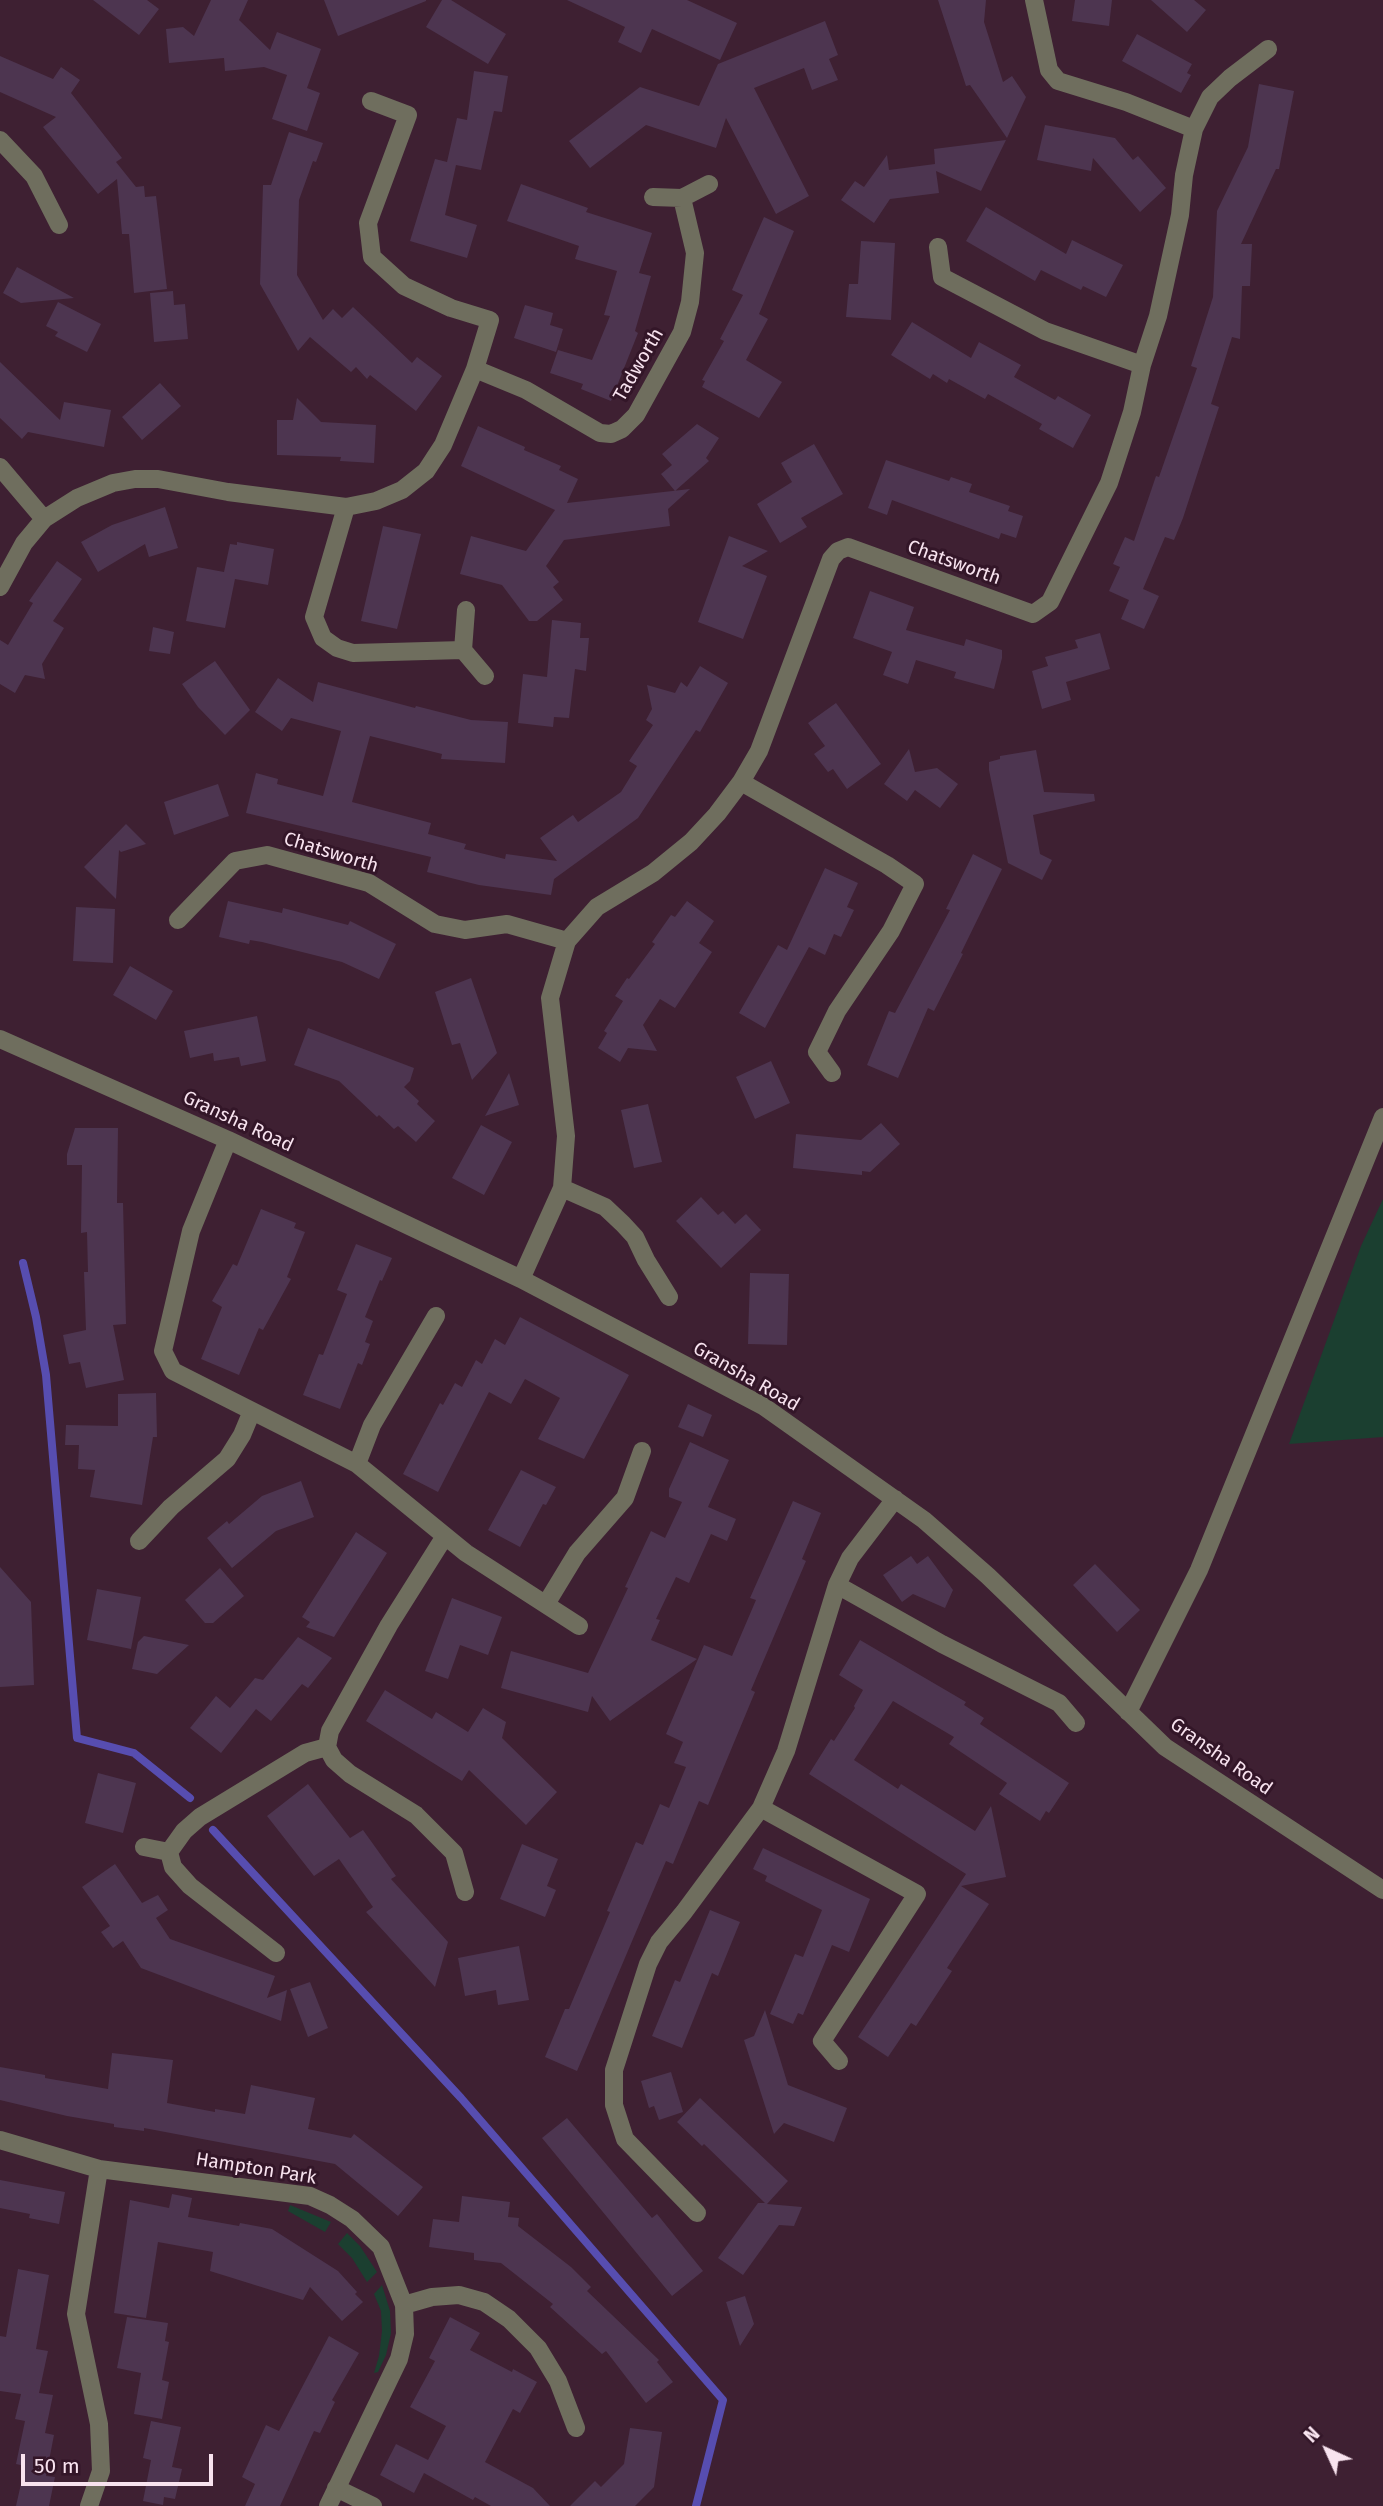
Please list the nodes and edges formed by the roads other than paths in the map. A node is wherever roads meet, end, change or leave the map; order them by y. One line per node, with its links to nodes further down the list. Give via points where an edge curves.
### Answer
1 (1034, 0): 4 (street, via 1049,70 1058,82)
2 (1268, 49): 4 (street, Chatsworth, via 1210,97)
3 (371, 101): 12 (street, via 408,115 368,223 372,257 404,286 490,320)
4 (1194, 129): 11 (street, Chatsworth, via 1158,316)
5 (0, 140): 9 (street, via 34,176)
6 (709, 184): 8 (street)
7 (653, 197): 8 (street)
8 (682, 198): 12 (street, Tadworth, via 695,253 690,302 682,332 636,415 622,429 600,433 526,390)
9 (59, 225)
10 (939, 247): 11 (street, via 942,277 1045,331)
11 (1142, 365): 20 (street, Chatsworth, via 1109,483 1049,602 1033,614 848,547 838,551 831,559 759,751)
12 (475, 369): 14 (street, via 443,445 426,471 376,501)
13 (0, 467): 15 (street)
14 (346, 507): 15 (street, via 135,479 77,498); 18 (street, via 314,617 323,638 354,653)
15 (44, 519): 16 (street, via 23,542)
16 (0, 587)
17 (466, 610): 18 (street)
18 (463, 650): 19 (street)
19 (485, 676)
20 (741, 782): 22 (street, Chatsworth, via 691,842 653,873 597,907); 24 (street, via 915,884 817,1052)
21 (178, 920): 22 (street, Chatsworth, via 235,860 267,855 369,883 435,924 465,930 507,924)
22 (567, 941): 27 (street, Chatsworth, via 550,998 566,1136)
23 (0, 1039): 26 (street, Gransha Road)
24 (832, 1073)
25 (1383, 1117): 40 (street, via 1199,1570)
26 (228, 1140): 28 (street, Gransha Road); 31 (street, via 191,1231 163,1351 173,1371)
27 (562, 1188): 28 (street, Chatsworth); 29 (street, via 605,1207 623,1224)
28 (521, 1279): 34 (street, Gransha Road, via 763,1406)
29 (669, 1297)
30 (436, 1316): 33 (street, via 372,1425)
31 (252, 1412): 33 (street); 36 (street, via 227,1459)
32 (642, 1451): 38 (street, via 625,1498 577,1553)
33 (357, 1464): 35 (street)
34 (895, 1499): 37 (street, via 850,1558); 40 (street, Gransha Road, via 988,1576)
35 (445, 1536): 38 (street); 42 (street, via 389,1625 330,1731)
36 (139, 1541)
37 (837, 1585): 41 (street, via 1059,1703); 43 (street, via 786,1751)
38 (546, 1604): 39 (street)
39 (579, 1626)
40 (1128, 1712): 46 (street, Gransha Road, via 1165,1747)
41 (1076, 1723)
42 (327, 1746): 45 (street, via 305,1753 200,1816); 47 (street, via 350,1774 416,1815 454,1853)
43 (761, 1808): 49 (street, via 917,1895 822,2041); 52 (street, via 659,1942 614,2070 614,2105 625,2139)
44 (144, 1847): 45 (street)
45 (169, 1852): 48 (street, via 173,1867 190,1886)
46 (1383, 1890)
47 (465, 1892)
48 (276, 1953)
49 (839, 2061)
50 (0, 2140): 51 (street, Hampton Park)
51 (99, 2169): 53 (street, Hampton Park, via 310,2196 352,2219 381,2247); 56 (street, via 76,2314 99,2424 101,2471)
52 (697, 2213)
53 (404, 2305): 54 (street, via 459,2295 484,2302 509,2319 552,2370); 55 (street, Hampton Park, via 405,2334 399,2359)
54 (576, 2428)
55 (336, 2488): 57 (street, Hampton Park); 58 (street)
56 (89, 2506)
57 (328, 2506)
58 (373, 2506)

